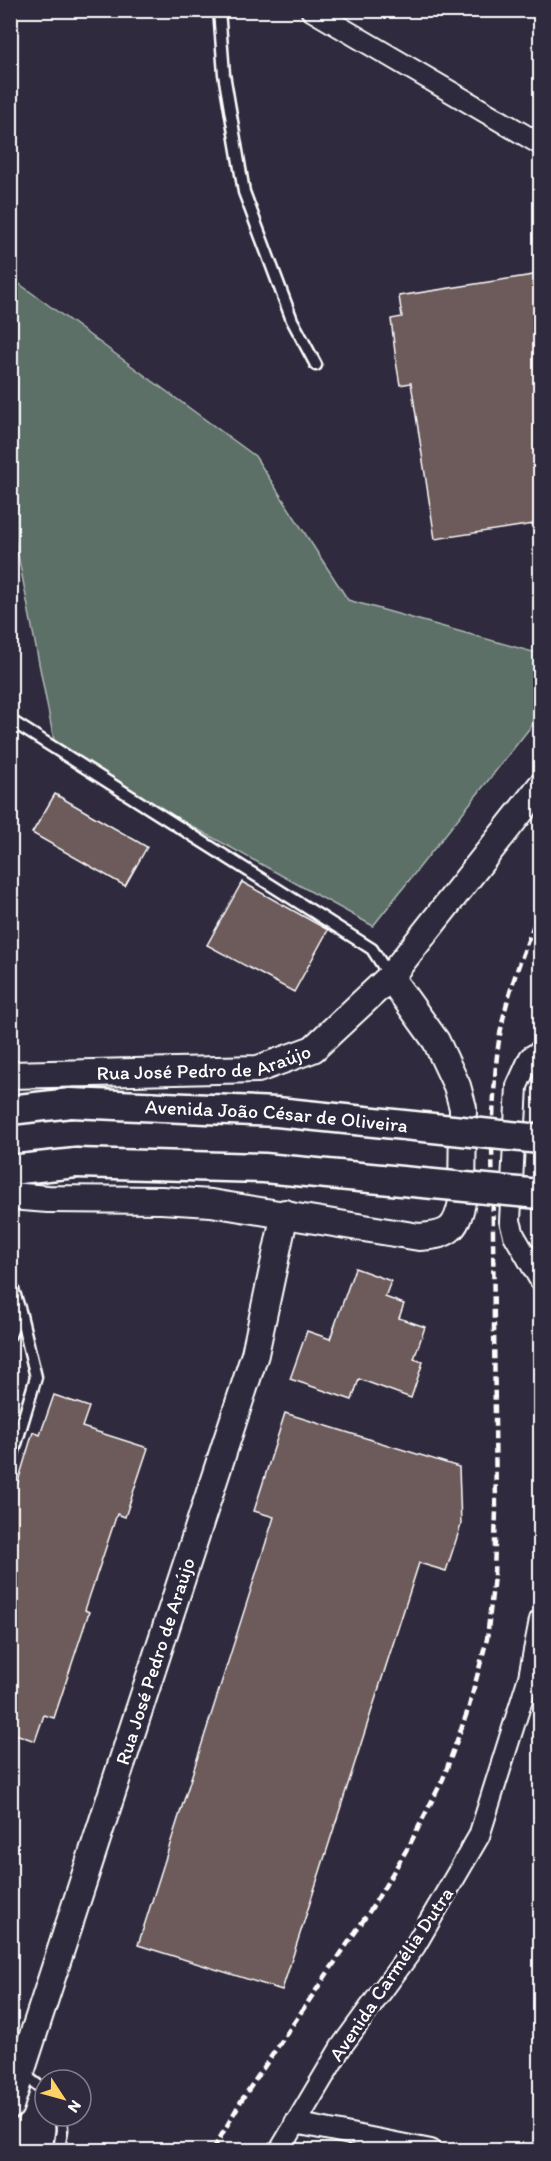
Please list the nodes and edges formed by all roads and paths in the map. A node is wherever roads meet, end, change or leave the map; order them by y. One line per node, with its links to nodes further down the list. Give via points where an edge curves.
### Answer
1 (219, 10): 4 (lane, via 224,74 244,192 292,320)
2 (311, 10): 3 (street)
3 (540, 144)
4 (316, 365)
5 (10, 720): 7 (lane, via 372,949)
6 (540, 787): 7 (street, Rua José Pedro de Araújo)
7 (390, 977): 9 (street, Rua José Pedro de Araújo, via 313,1049 258,1069); 15 (street, via 436,1041 457,1086 463,1108 459,1215 442,1235 419,1237)
8 (540, 1051): 17 (street, via 530,1057 518,1086 510,1221)
9 (10, 1075)
10 (10, 1110): 11 (main road, Avenida João César de Oliveira, bridge, via 71,1102 277,1112)
11 (540, 1139)
12 (10, 1170): 13 (main road, bridge, via 76,1163 264,1168)
13 (540, 1194)
14 (10, 1196): 15 (street, via 211,1203)
15 (285, 1213): 23 (street, Rua José Pedro de Araújo, via 255,1354)
16 (10, 1280): 18 (lane)
17 (540, 1280)
18 (20, 1311): 19 (lane); 20 (lane, via 36,1377)
19 (10, 1335)
20 (10, 1464)
21 (540, 1620): 22 (street, Avenida Carmélia Dutra)
22 (535, 1679): 26 (street, Avenida Carmélia Dutra, via 479,1836 415,1946 341,2047)
23 (21, 2073): 24 (lane); 25 (street, Rua José Pedro de Araújo)
24 (33, 2082)
25 (10, 2106)
26 (295, 2123): 29 (street, Avenida Carmélia Dutra); 30 (street)
27 (62, 2128): 28 (lane)
28 (59, 2151)
29 (280, 2151)
30 (431, 2151)

